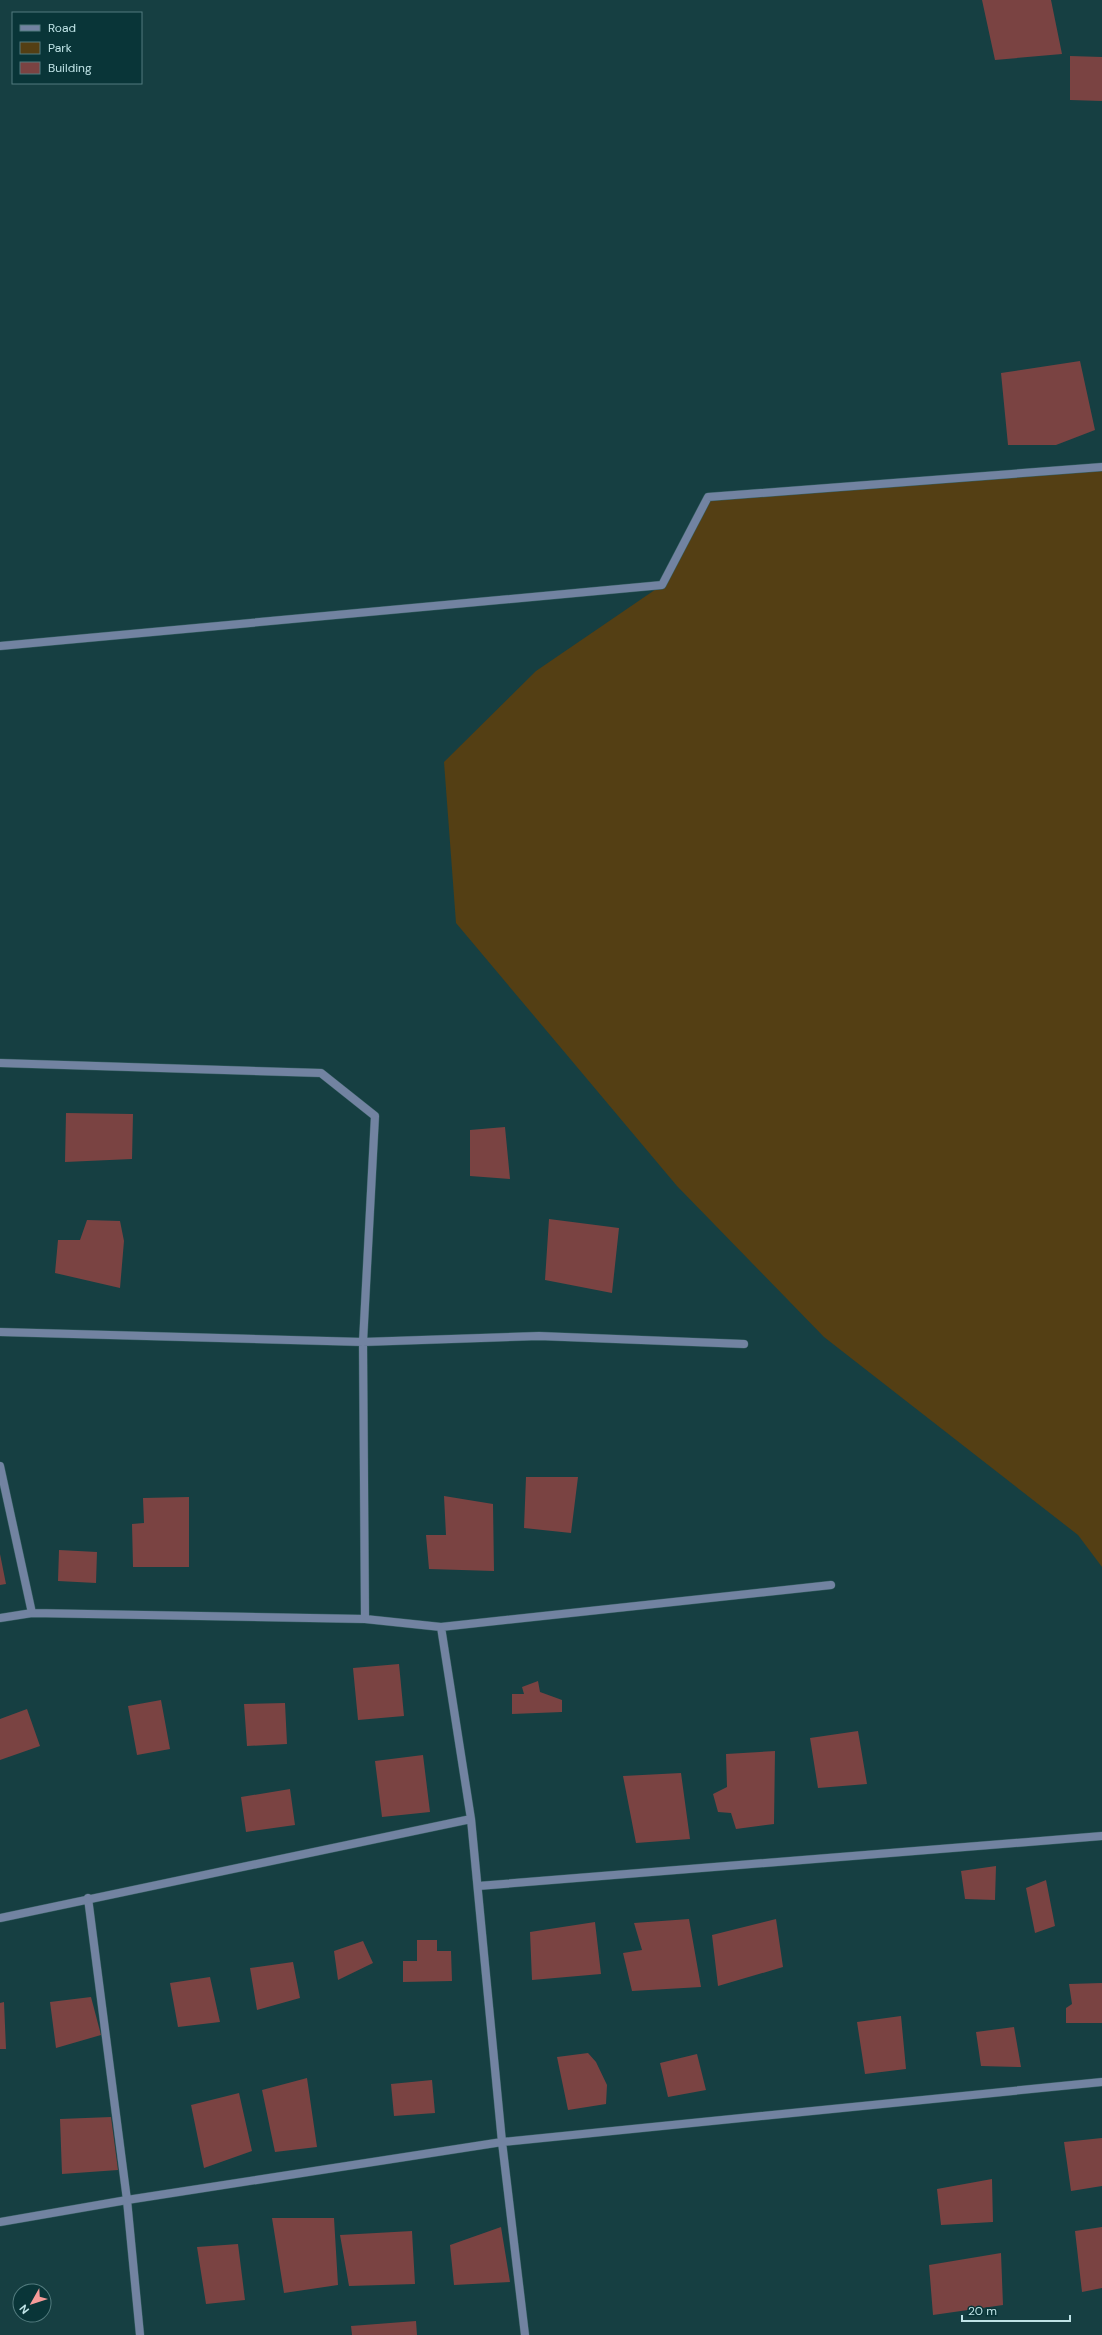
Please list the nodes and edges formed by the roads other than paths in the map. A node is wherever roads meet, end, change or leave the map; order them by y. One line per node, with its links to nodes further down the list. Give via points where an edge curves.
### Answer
1 (1102, 467): 2 (street, via 708,497 662,584)
2 (0, 646)
3 (0, 1063): 5 (street, via 321,1073 375,1116)
4 (0, 1332): 5 (street)
5 (363, 1342): 6 (street, via 539,1336); 11 (street)
6 (744, 1344)
7 (0, 1466): 9 (street)
8 (831, 1585): 12 (street)
9 (32, 1613): 10 (street); 11 (street)
10 (0, 1618)
11 (365, 1619): 12 (street)
12 (441, 1627): 13 (street)
13 (471, 1819): 15 (street); 16 (street)
14 (1102, 1836): 15 (street)
15 (478, 1886): 19 (street)
16 (88, 1898): 17 (street); 20 (street)
17 (0, 1918)
18 (1102, 2082): 19 (street)
19 (502, 2142): 20 (street); 23 (street)
20 (127, 2200): 21 (street); 22 (street)
21 (0, 2222)
22 (140, 2335)
23 (525, 2335)

